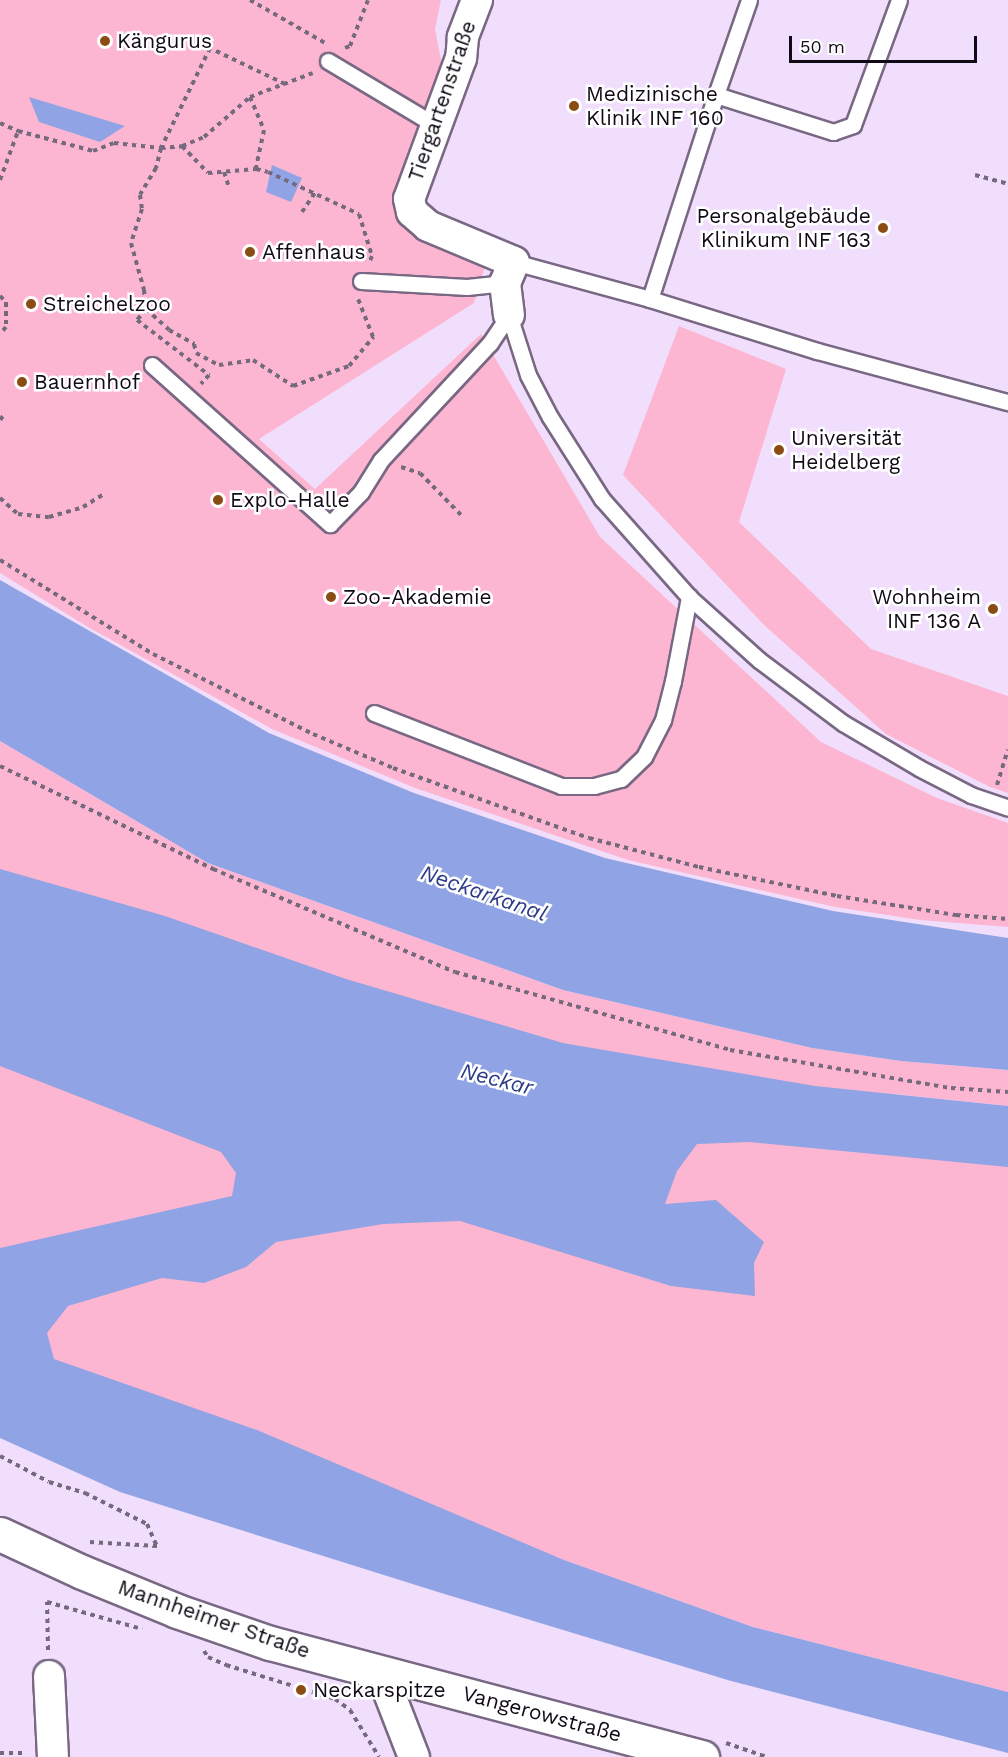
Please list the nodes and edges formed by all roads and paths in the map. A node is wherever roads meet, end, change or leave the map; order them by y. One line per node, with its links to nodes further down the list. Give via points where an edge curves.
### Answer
1 (250, 0): 6 (path)
2 (368, 0): 6 (path, via 351,46)
3 (477, 0): 11 (street, Tiergartenstraße, via 463,37 461,58)
4 (749, 0): 8 (lane)
5 (899, 0): 8 (lane, via 852,125 833,132)
6 (333, 56): 7 (path, via 310,76); 11 (lane)
7 (285, 84): 9 (path); 14 (path, via 210,48)
8 (716, 94): 26 (lane)
9 (250, 97): 13 (path, via 204,137); 15 (path, via 264,130)
10 (0, 123): 12 (path)
11 (435, 125): 23 (street, Tiergartenstraße, via 409,199 412,212 428,226)
12 (18, 131): 14 (path, via 93,151 114,143); 18 (path)
13 (182, 146): 14 (path); 16 (path, via 207,173)
14 (161, 148): 24 (path, via 156,168 140,195 142,209 131,243 146,309 169,330 194,344 196,353 219,365 253,360 293,386 349,366 373,337 355,293)
15 (256, 169): 16 (path); 21 (path)
16 (224, 172): 20 (path)
17 (975, 175): 19 (path)
18 (0, 180)
19 (1008, 184)
20 (229, 187)
21 (315, 193): 22 (path); 24 (path, via 359,214 372,256)
22 (302, 212)
23 (510, 273): 24 (lane, via 467,287); 26 (lane); 27 (street)
24 (361, 281)
25 (0, 296): 28 (path, via 6,302 6,327)
26 (650, 299): 30 (lane, via 817,351)
27 (509, 315): 31 (lane, via 482,351); 35 (lane, via 528,375 596,490)
28 (0, 334)
29 (152, 365): 31 (lane, via 330,524 361,492)
30 (1008, 402)
31 (381, 460): 34 (path, via 420,473)
32 (105, 493): 33 (path, via 83,507 49,517 18,514)
33 (0, 498)
34 (462, 516)
35 (689, 597): 36 (lane, via 663,720 644,756 621,779 594,786 561,786); 39 (lane, via 759,660 843,723 919,768)
36 (375, 713)
37 (1008, 750): 39 (path)
38 (0, 766): 41 (path, via 213,869 455,972 730,1050 951,1088)
39 (992, 803): 40 (lane)
40 (1008, 808)
41 (1008, 1092)
42 (0, 1456): 44 (path, via 49,1482 85,1492 147,1524 157,1546)
43 (0, 1534): 47 (street, Mannheimer Straße, via 177,1611 270,1643)
44 (82, 1542)
45 (47, 1602): 48 (path)
46 (202, 1648): 50 (path, via 208,1657 226,1665 335,1700 350,1710)
47 (381, 1672): 51 (street); 52 (street, Vangerowstraße)
48 (49, 1676): 49 (street)
49 (53, 1757)
50 (379, 1757)
51 (414, 1757)
52 (702, 1757)

